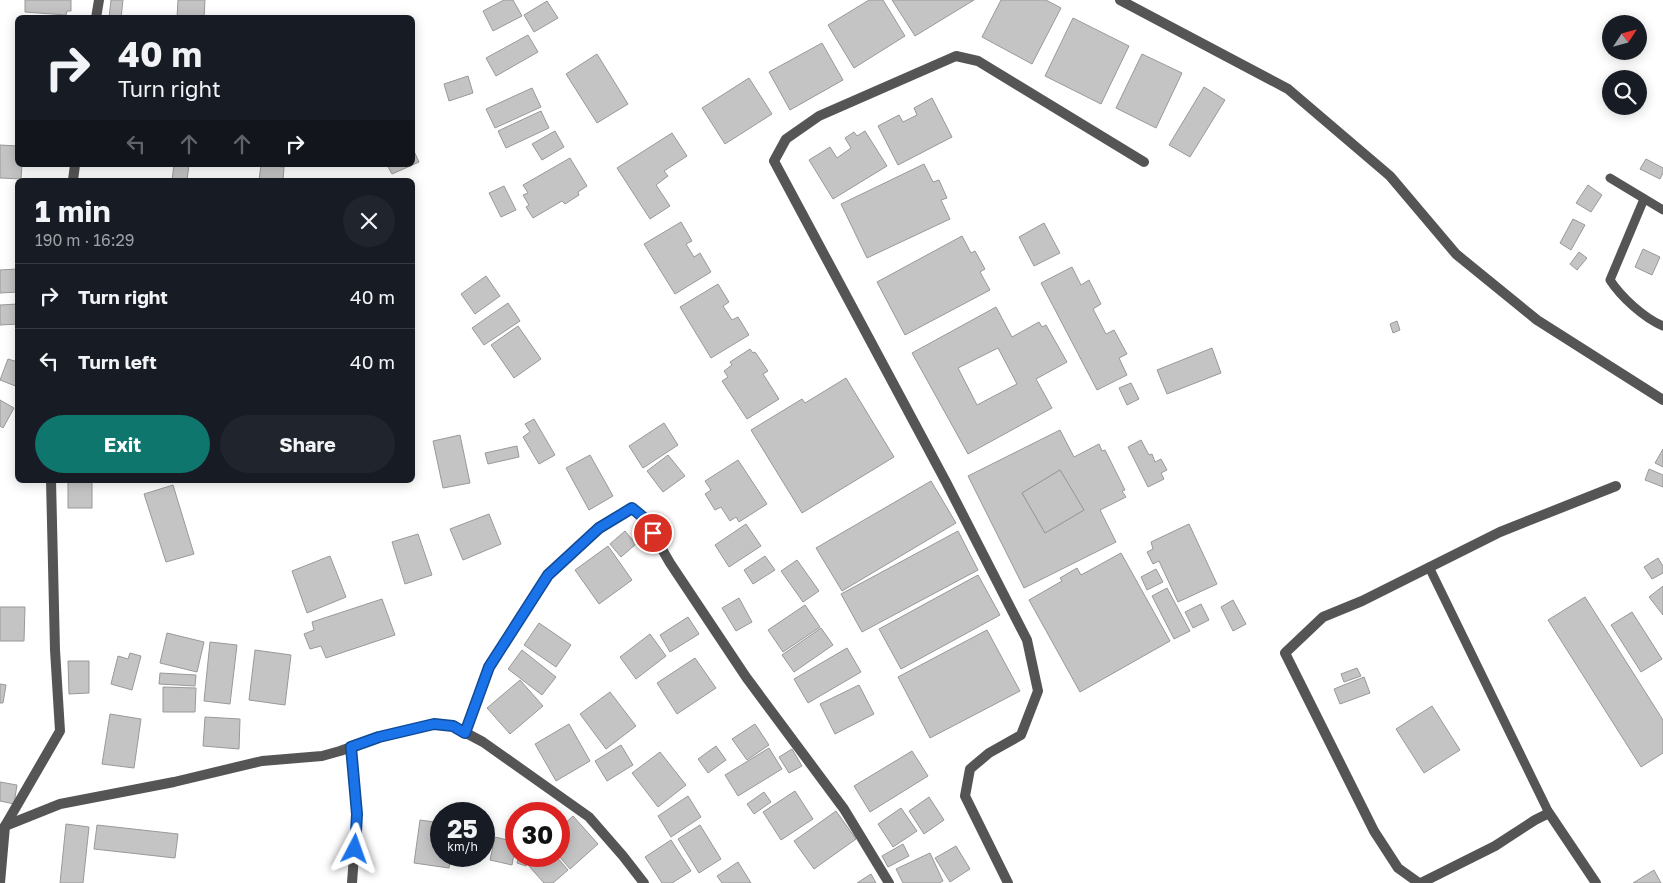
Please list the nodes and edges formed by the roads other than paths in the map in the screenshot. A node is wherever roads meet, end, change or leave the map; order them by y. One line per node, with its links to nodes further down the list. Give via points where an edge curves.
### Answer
1 (99, 0): 3 (street)
2 (1120, 0): 9 (street, via 1288,89 1390,176 1463,260 1537,320)
3 (96, 15)
4 (1144, 162): 21 (street, via 978,62 956,56 819,116 786,139 774,161 1027,640 1038,691 1022,735 970,768 966,796)
5 (1610, 178): 6 (lane)
6 (1644, 199): 7 (lane); 8 (lane, via 1610,280 1619,294)
7 (1663, 210)
8 (1663, 326)
9 (1663, 400)
10 (51, 483): 16 (street, via 60,731)
11 (1616, 486): 12 (street, via 1500,532)
12 (1429, 567): 15 (lane); 22 (street, via 1323,617 1285,653 1374,831 1398,868)
13 (465, 733): 14 (street, via 453,726 434,724); 19 (street, via 483,742 589,817); 20 (street, via 489,667 548,575 599,528 632,508 644,518 746,677 844,809)
14 (351, 747): 16 (street, via 322,756 262,761 60,804); 18 (street, via 357,814)
15 (1549, 813): 22 (street, via 1495,846); 23 (street)
16 (5, 826): 17 (street)
17 (0, 883)
18 (352, 883)
19 (644, 883)
20 (889, 883)
21 (1008, 883)
22 (1420, 883)
23 (1596, 883)

